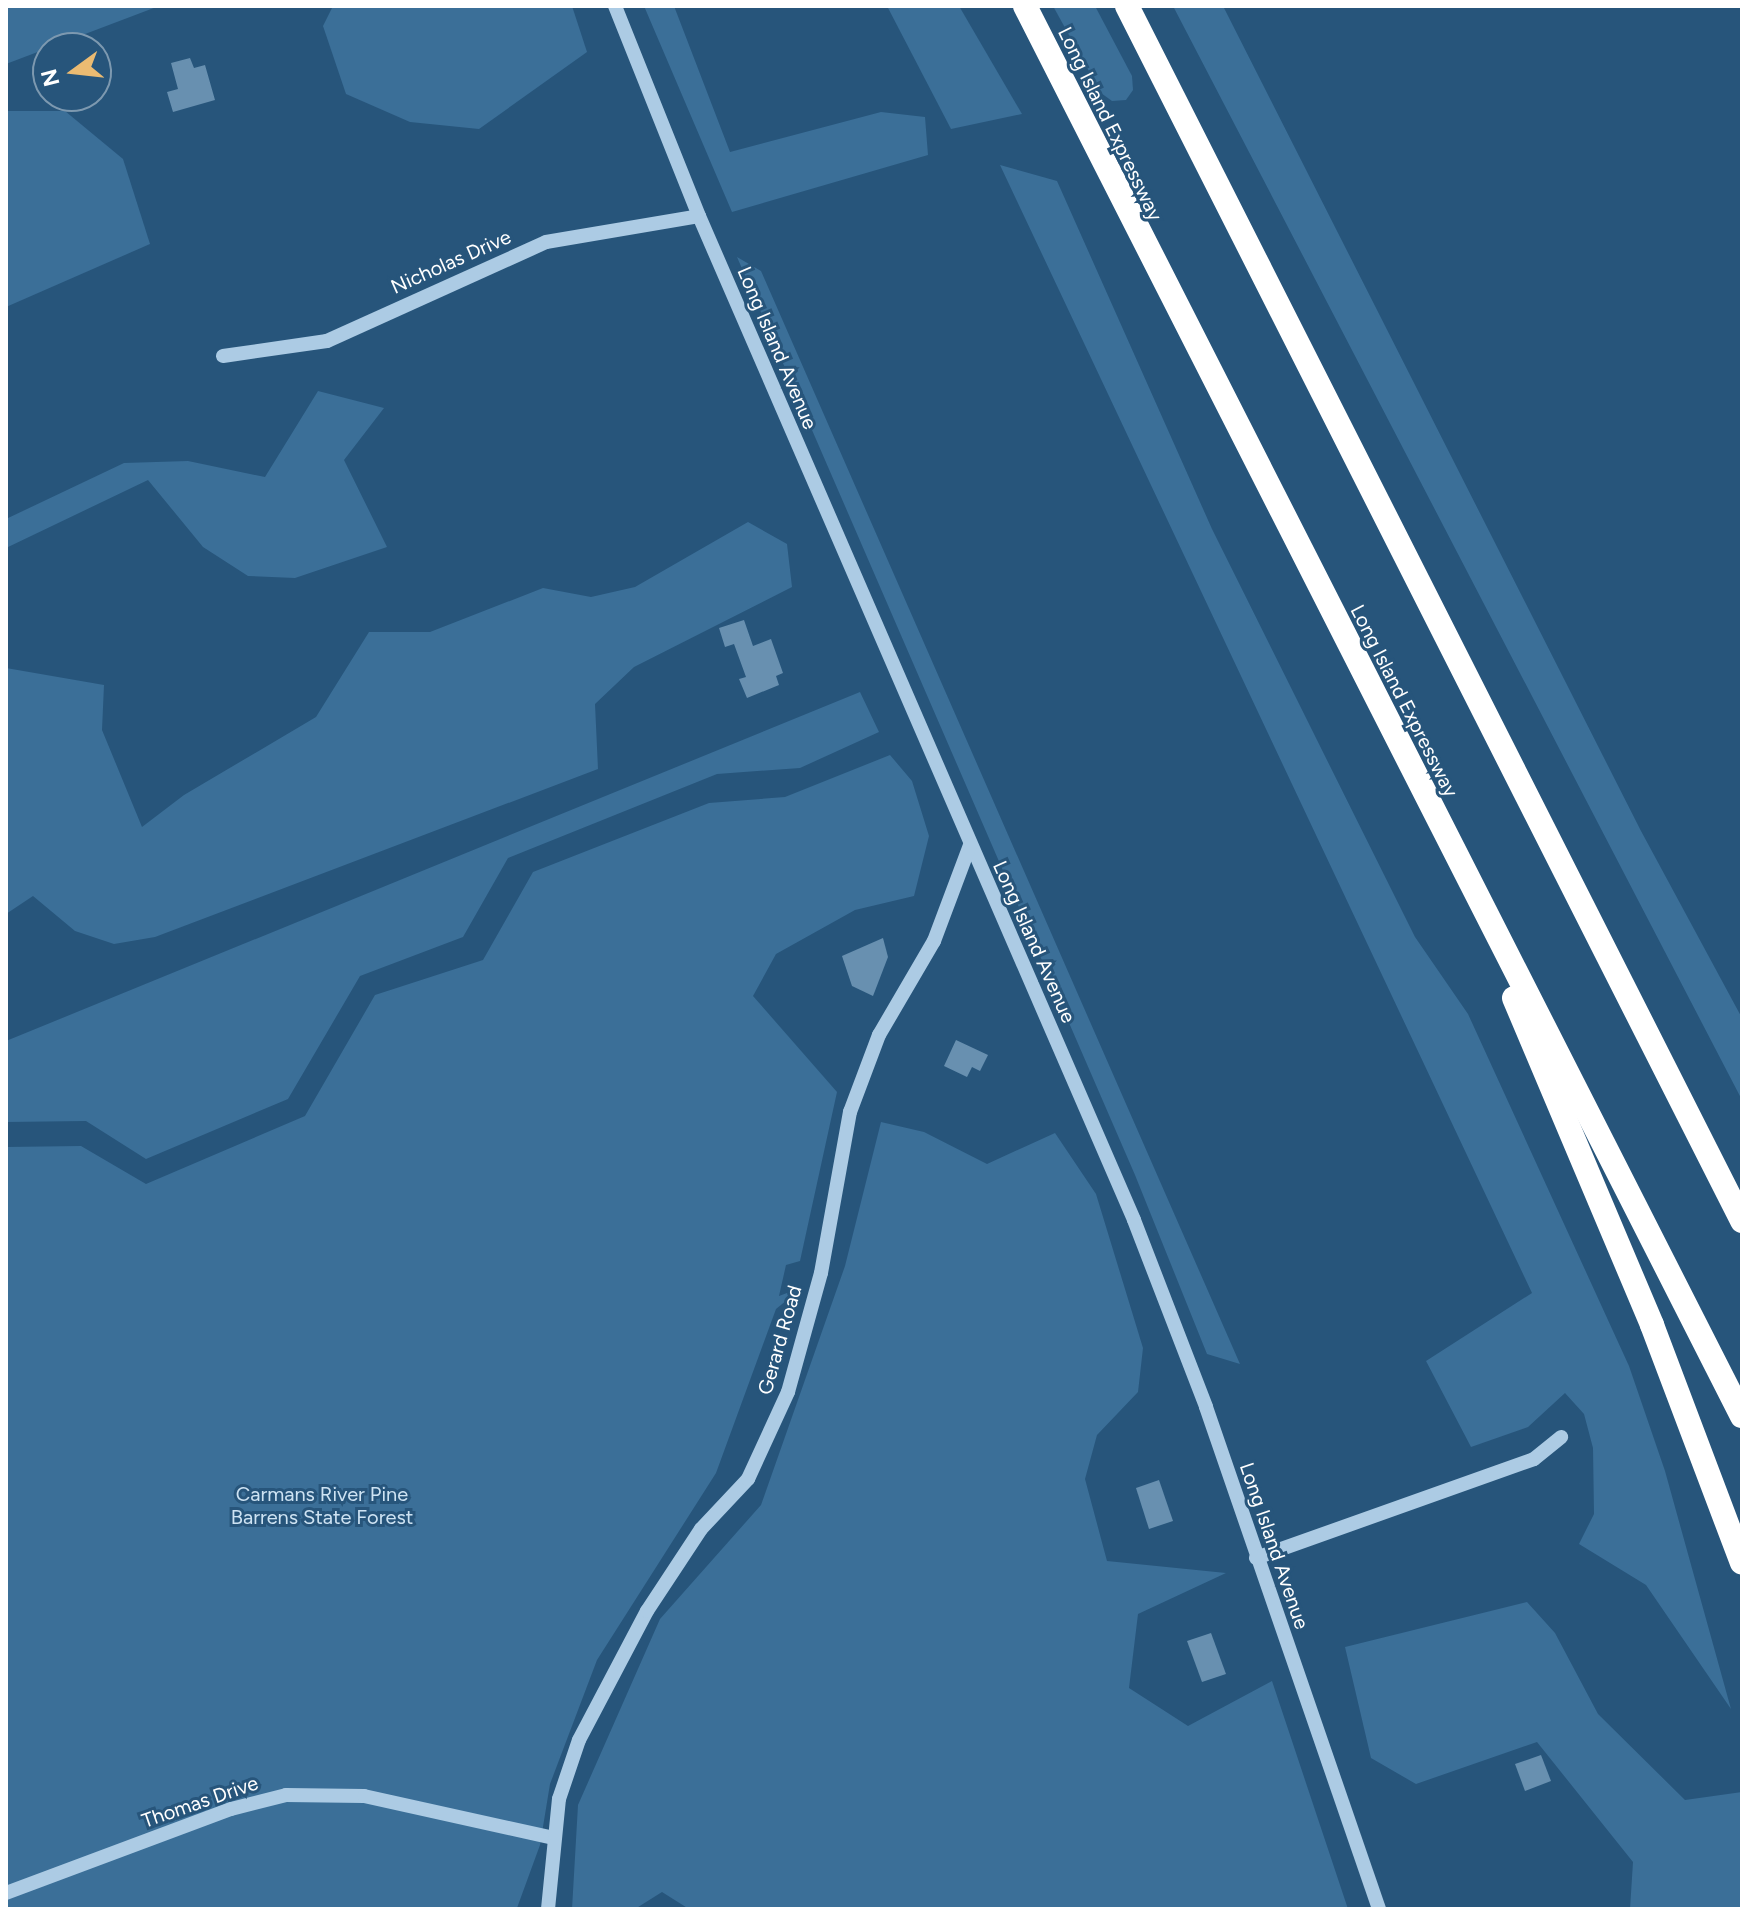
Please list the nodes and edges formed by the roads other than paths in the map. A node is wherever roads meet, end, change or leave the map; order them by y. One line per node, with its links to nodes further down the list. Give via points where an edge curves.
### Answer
1 (615, 6): 6 (street, Long Island Avenue)
2 (1025, 6): 9 (highway, Long Island Expressway)
3 (1127, 6): 5 (highway)
4 (1134, 6): 5 (highway)
5 (1170, 92): 10 (highway)
6 (699, 216): 7 (street, Nicholas Drive, via 546,242 327,341); 8 (street, Long Island Avenue)
7 (223, 356)
8 (970, 845): 15 (street, Long Island Avenue, via 1134,1220); 17 (street, Gerard Road, via 934,941 879,1035 850,1112 821,1273 788,1392 748,1479 701,1529 607,1683 579,1740 559,1799)
9 (1476, 893): 13 (highway, Long Island Expressway); 16 (highway, via 1535,1054 1658,1339)
10 (1695, 1128): 11 (highway); 12 (highway)
11 (1742, 1197)
12 (1742, 1221)
13 (1742, 1416)
14 (1561, 1437): 15 (street, via 1534,1459)
15 (1256, 1558): 20 (street, Long Island Avenue)
16 (1742, 1563)
17 (554, 1838): 18 (street, Thomas Drive, via 364,1796 286,1795 231,1809); 19 (street, Gerard Road)
18 (6, 1893)
19 (548, 1909)
20 (1379, 1909)

